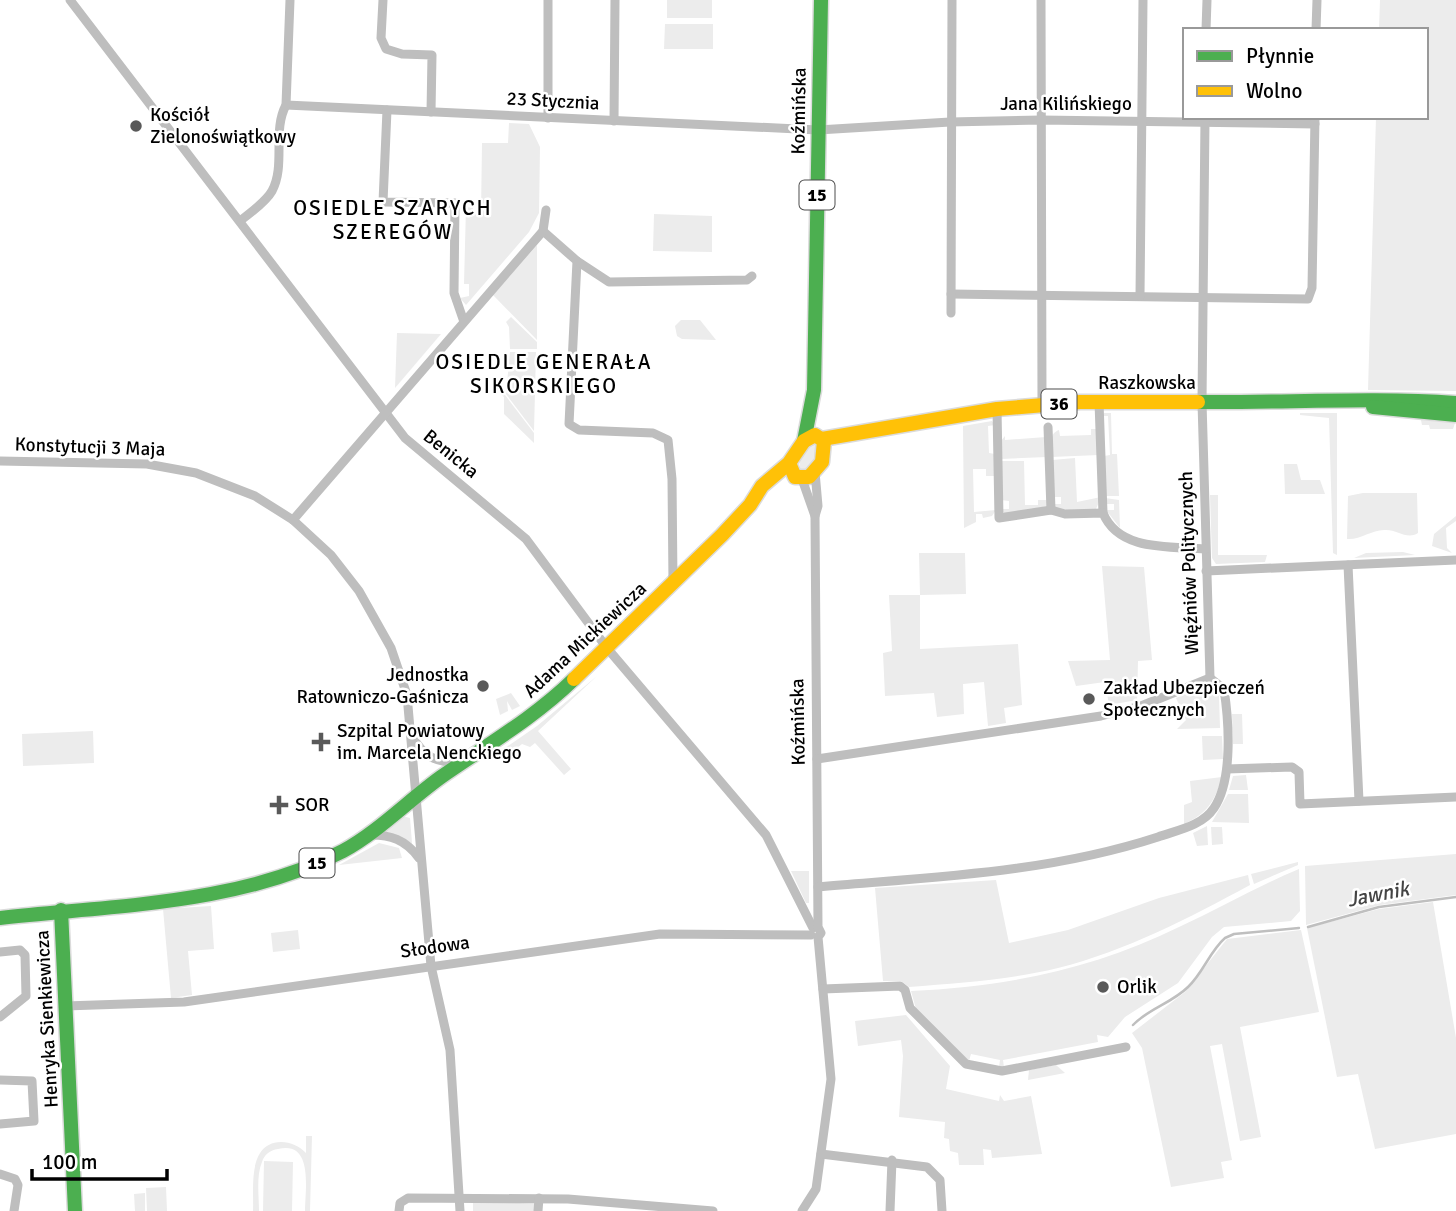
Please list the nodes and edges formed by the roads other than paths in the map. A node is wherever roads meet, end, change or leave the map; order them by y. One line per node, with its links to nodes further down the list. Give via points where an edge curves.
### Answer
1 (70, 0): 26 (street, Benicka)
2 (290, 0): 14 (street)
3 (383, 0): 16 (street, via 382,43 393,52 432,55)
4 (548, 0): 17 (street)
5 (615, 0): 21 (street)
6 (821, 0): 24 (main road, Koźmińska / 15)
7 (952, 0): 22 (street)
8 (1041, 0): 18 (street)
9 (1143, 0): 23 (street)
10 (1207, 0): 12 (street)
11 (1317, 0): 13 (street)
12 (1206, 28)
13 (1316, 28)
14 (286, 105): 15 (street, 23 Stycznia); 26 (street, via 271,193)
15 (387, 110): 16 (street, 23 Stycznia); 35 (street, via 383,202 455,203 454,293)
16 (430, 113): 17 (street, 23 Stycznia)
17 (548, 118): 21 (street, 23 Stycznia)
18 (1041, 120): 22 (street, Jana Kilińskiego); 23 (street, Jana Kilińskiego); 31 (street)
19 (1205, 120): 20 (street, Jana Kilińskiego); 23 (street, Jana Kilińskiego); 33 (street, Więźniów Politycznych)
20 (1315, 120): 33 (street, via 1312,288 1308,299)
21 (614, 121): 24 (street, 23 Stycznia)
22 (950, 122): 24 (street, Jana Kilińskiego); 30 (street)
23 (1142, 122): 32 (street)
24 (818, 130): 36 (main road, Koźmińska / 15)
25 (546, 209): 27 (street)
26 (240, 221): 43 (street, Benicka)
27 (542, 231): 28 (street); 35 (street)
28 (577, 261): 29 (street, via 609,282 747,280); 59 (street, via 569,424 579,430 653,433 668,440)
29 (752, 276)
30 (951, 293): 31 (street); 34 (street)
31 (1040, 295): 32 (street); 41 (street)
32 (1139, 296): 33 (street)
33 (1204, 297): 38 (street, Więźniów Politycznych)
34 (951, 313)
35 (464, 319): 43 (street)
36 (814, 390): 46 (main road, Koźmińska / 15); 47 (main road, Koźmińska / 15)
37 (1099, 402): 38 (main road, Raszkowska / 36); 41 (main road, Raszkowska / 36); 52 (street)
38 (1202, 402): 39 (main road, Raszkowska / 36); 55 (street, Więźniów Politycznych)
39 (1337, 402): 40 (main road, Raszkowska / 36, via 1399,399); 44 (main road, Raszkowska / 36)
40 (1456, 403)
41 (1042, 405): 42 (main road, Raszkowska / 36)
42 (997, 409): 47 (main road, Raszkowska / 36, via 916,423 897,432 842,443); 51 (street, via 999,518)
43 (386, 412): 54 (street); 60 (street, Benicka, via 404,438 526,540)
44 (1456, 415)
45 (1048, 427): 51 (street)
46 (804, 441): 47 (main road, Raszkowska, via 812,435); 50 (main road, 15)
47 (823, 443): 49 (main road)
48 (0, 461): 54 (street, Konstytucji 3 Maja, via 175,468 255,496)
49 (815, 472): 50 (main road, 15); 53 (street, Koźmińska)
50 (795, 473): 53 (street, Koźmińska); 59 (main road, Adama Mickiewicza / 15, via 750,505)
51 (1051, 510): 52 (street)
52 (1103, 513): 55 (street, via 1110,525 1137,543)
53 (815, 516): 63 (street, Koźmińska)
54 (293, 520): 62 (street, Konstytucji 3 Maja, via 349,577 381,627 404,686)
55 (1205, 549): 58 (street, Więźniów Politycznych)
56 (1456, 560): 57 (street)
57 (1348, 565): 58 (street); 68 (street)
58 (1206, 571): 61 (street, Więźniów Politycznych)
59 (673, 583): 60 (main road, Adama Mickiewicza / 15)
60 (607, 648): 64 (main road, Adama Mickiewicza / 15, via 544,708); 74 (street, Benicka, via 766,835)
61 (1210, 678): 63 (street, via 1142,706 1101,716); 65 (street, Więźniów Politycznych, via 1224,689)
62 (411, 734): 64 (street, via 427,757); 66 (street, Konstytucji 3 Maja)
63 (817, 759): 71 (street, Koźmińska)
64 (464, 762): 66 (main road, Adama Mickiewicza / 15)
65 (1227, 769): 68 (street, via 1292,767 1298,772 1300,804); 71 (street, Więźniów Politycznych, via 1216,805 1203,820 1138,844 1008,872)
66 (415, 796): 69 (main road, Adama Mickiewicza / 15); 70 (street, Konstytucji 3 Maja)
67 (1456, 797): 68 (street)
68 (1359, 801)
69 (368, 835): 70 (street, via 396,838); 72 (main road, Adama Mickiewicza / 15, via 306,868 227,891)
70 (420, 859): 76 (street, Konstytucji 3 Maja)
71 (818, 887): 74 (street, Koźmińska)
72 (61, 910): 73 (main road, Adama Mickiewicza); 78 (main road, Henryka Sienkiewicza)
73 (0, 918)
74 (815, 932): 76 (street, Słodowa, via 660,934); 77 (street, Koźmińska)
75 (0, 952): 79 (street, via 20,950 25,955 26,996)
76 (431, 965): 78 (street, Słodowa, via 156,1004); 86 (street, Konstytucji 3 Maja, via 450,1051)
77 (823, 992): 80 (street, via 900,986 910,1008 962,1061 999,1071); 83 (street, Koźmińska, via 831,1079)
78 (65, 1006): 90 (main road, Henryka Sienkiewicza)
79 (0, 1017)
80 (1126, 1047)
81 (0, 1080): 82 (street, via 32,1081 34,1121)
82 (0, 1124)
83 (821, 1154): 84 (street); 95 (street, Koźmińska, via 816,1189)
84 (892, 1160): 96 (street); 97 (street, via 927,1167 937,1174)
85 (0, 1174): 89 (street, via 15,1179 18,1185)
86 (458, 1194): 87 (street); 91 (street, via 408,1198 400,1203); 92 (street, Konstytucji 3 Maja)
87 (539, 1198): 88 (street); 93 (street)
88 (628, 1208): 94 (street)
89 (14, 1211)
90 (75, 1211)
91 (400, 1211)
92 (460, 1211)
93 (538, 1211)
94 (713, 1211)
95 (802, 1211)
96 (890, 1211)
97 (942, 1211)

